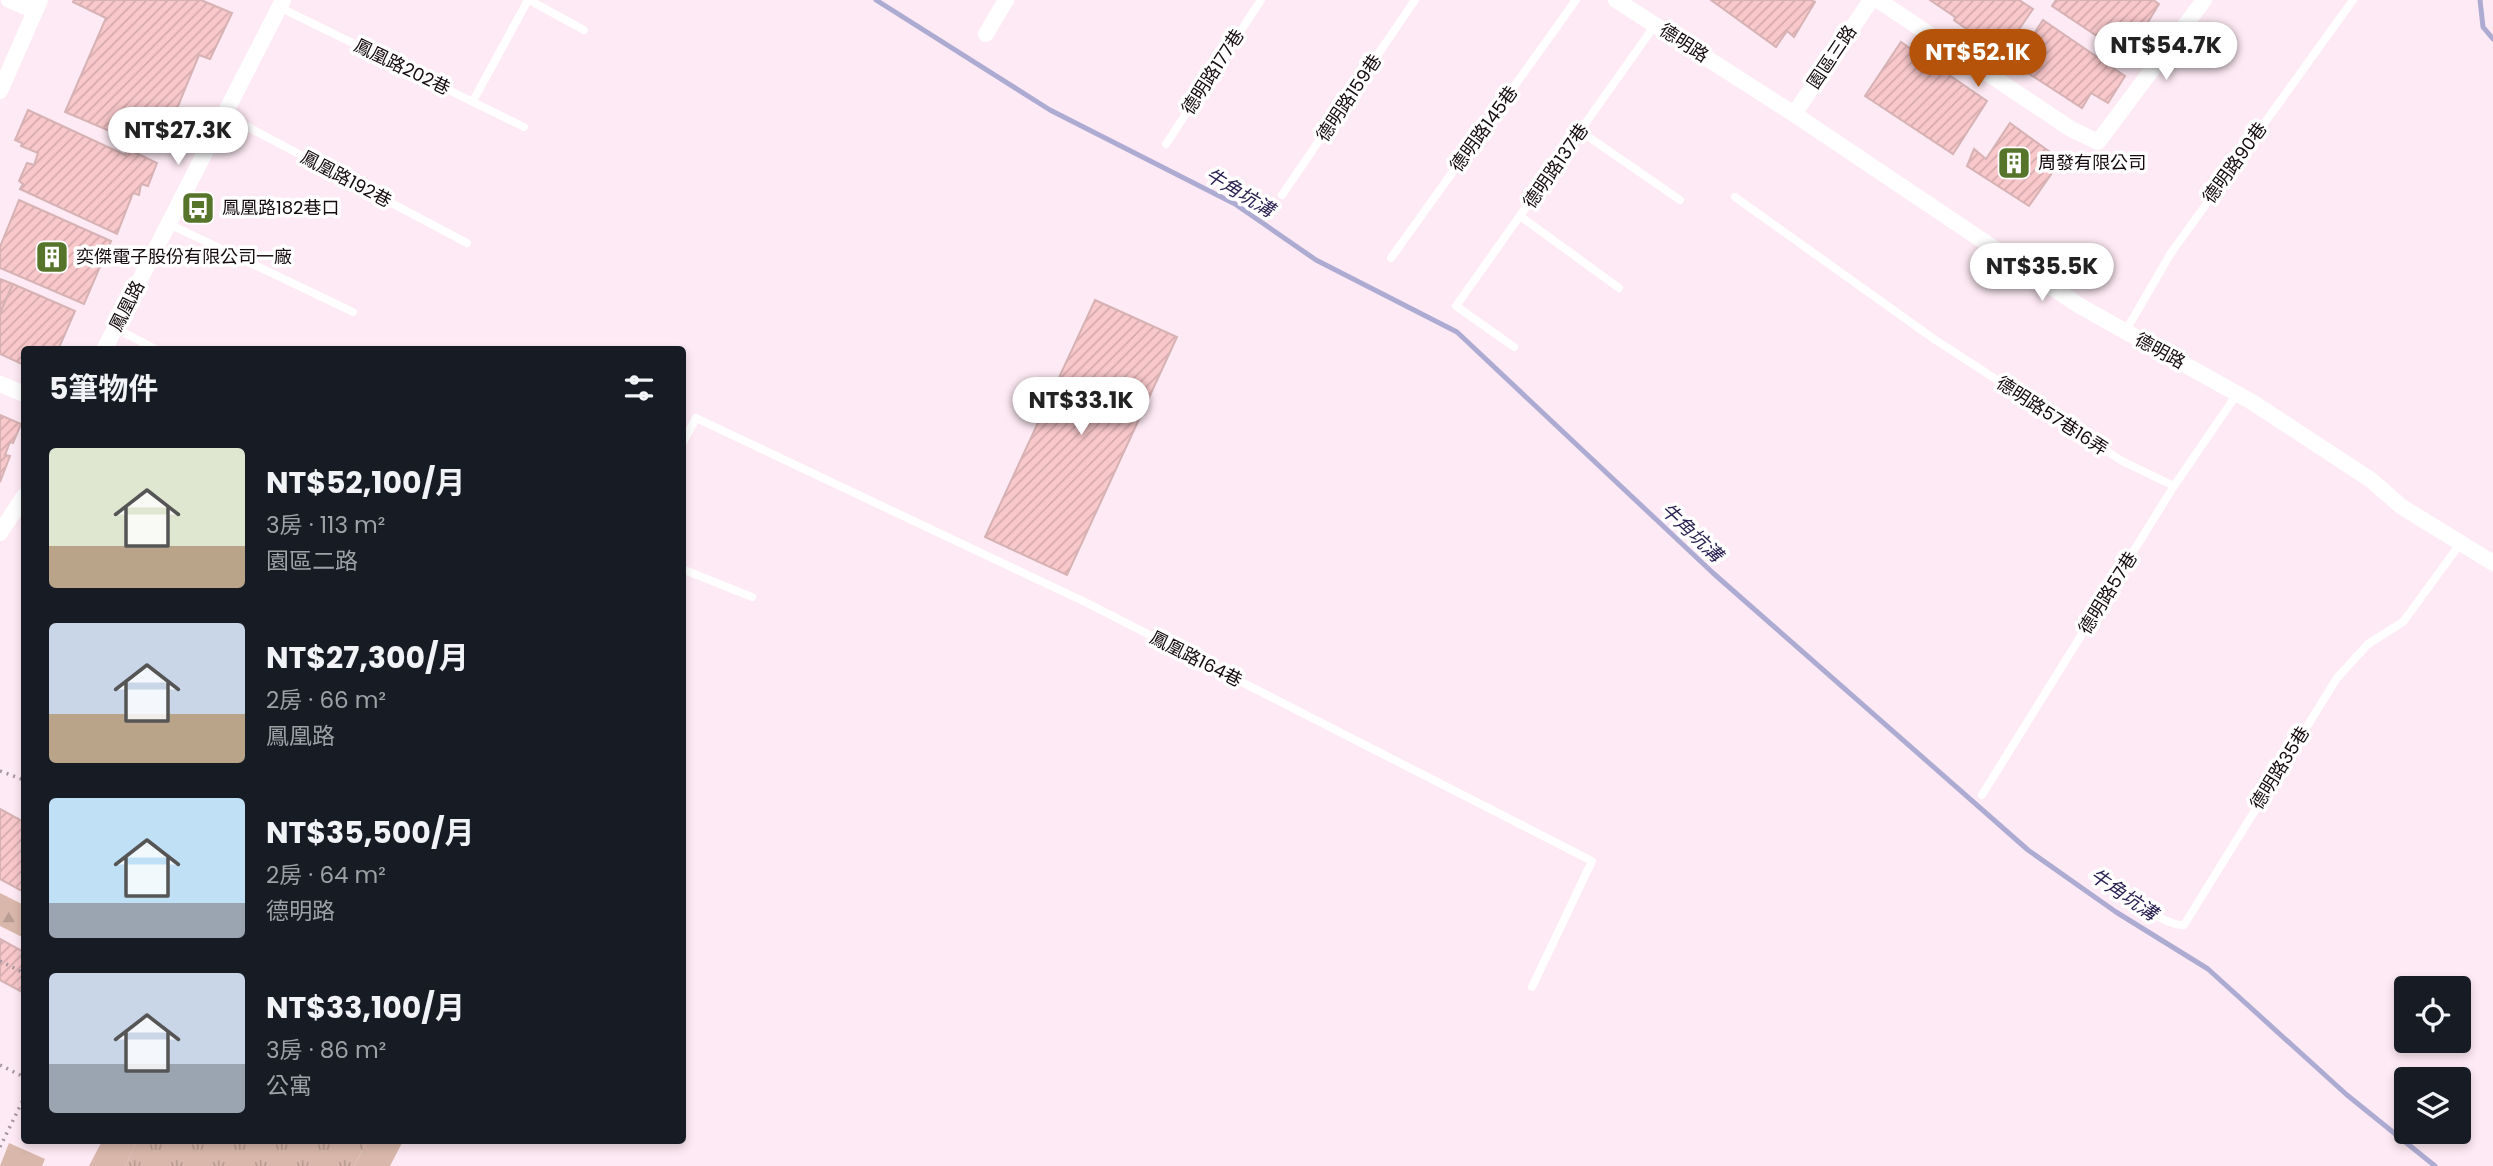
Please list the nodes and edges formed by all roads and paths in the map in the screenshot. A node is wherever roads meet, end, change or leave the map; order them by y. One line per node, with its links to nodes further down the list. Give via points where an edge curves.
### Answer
1 (9, 0): 13 (street)
2 (529, 0): 15 (lane); 18 (lane)
3 (1006, 0): 16 (street)
4 (1261, 0): 23 (lane, 德明路177巷)
5 (1415, 0): 24 (lane, 德明路159巷)
6 (1576, 0): 30 (lane, 德明路145巷)
7 (1616, 0): 14 (street, 德明路)
8 (1871, 0): 19 (street, 園區三路)
9 (1878, 0): 10 (street, via 2071,129 2098,142)
10 (2204, 0)
11 (2353, 0): 34 (lane, 德明路90巷, via 2171,253)
12 (281, 4): 18 (lane, 鳳凰路202巷); 20 (street, 鳳凰路)
13 (37, 5): 17 (street)
14 (1656, 25): 19 (street, 德明路); 22 (lane, 德明路137巷)
15 (584, 30)
16 (986, 34)
17 (0, 91)
18 (473, 101): 21 (lane, 鳳凰路202巷)
19 (1794, 114): 34 (street, 德明路)
20 (225, 115): 28 (street, 鳳凰路); 29 (lane, 鳳凰路192巷)
21 (524, 127)
22 (1580, 131): 26 (lane); 27 (lane, 德明路137巷)
23 (1166, 144)
24 (1282, 195)
25 (1735, 197): 42 (lane, 德明路57巷16弄, via 1934,339 2122,461)
26 (1680, 200)
27 (1520, 216): 31 (lane); 37 (lane, 德明路137巷, via 1455,306)
28 (169, 223): 32 (lane); 33 (street, 鳳凰路)
29 (467, 243)
30 (1391, 258)
31 (1619, 288)
32 (353, 312)
33 (115, 328): 35 (street, 鳳凰路); 36 (lane)
34 (2124, 332): 40 (street, 德明路)
35 (106, 346)
36 (149, 346)
37 (1514, 347)
38 (0, 384): 39 (street)
39 (21, 393)
40 (2237, 394): 42 (lane, 德明路57巷); 45 (street, 德明路, via 2371,480 2402,507)
41 (686, 437): 55 (lane, 鳳凰路164巷, via 696,418 1087,603 1592,861)
42 (2174, 486): 51 (lane, 德明路57巷)
43 (21, 501): 44 (street)
44 (0, 533)
45 (2459, 544): 46 (street, 德明路); 52 (lane, 德明路35巷, via 2403,622 2368,644 2337,678 2184,925 2162,919)
46 (2493, 563)
47 (686, 571): 48 (lane)
48 (752, 597)
49 (0, 771): 50 (path)
50 (21, 779)
51 (1982, 795)
52 (2092, 876)
53 (0, 961): 54 (path)
54 (21, 972)
55 (1532, 986)
56 (0, 1065): 57 (path)
57 (21, 1076)
58 (21, 1104): 59 (path)
59 (0, 1147)

